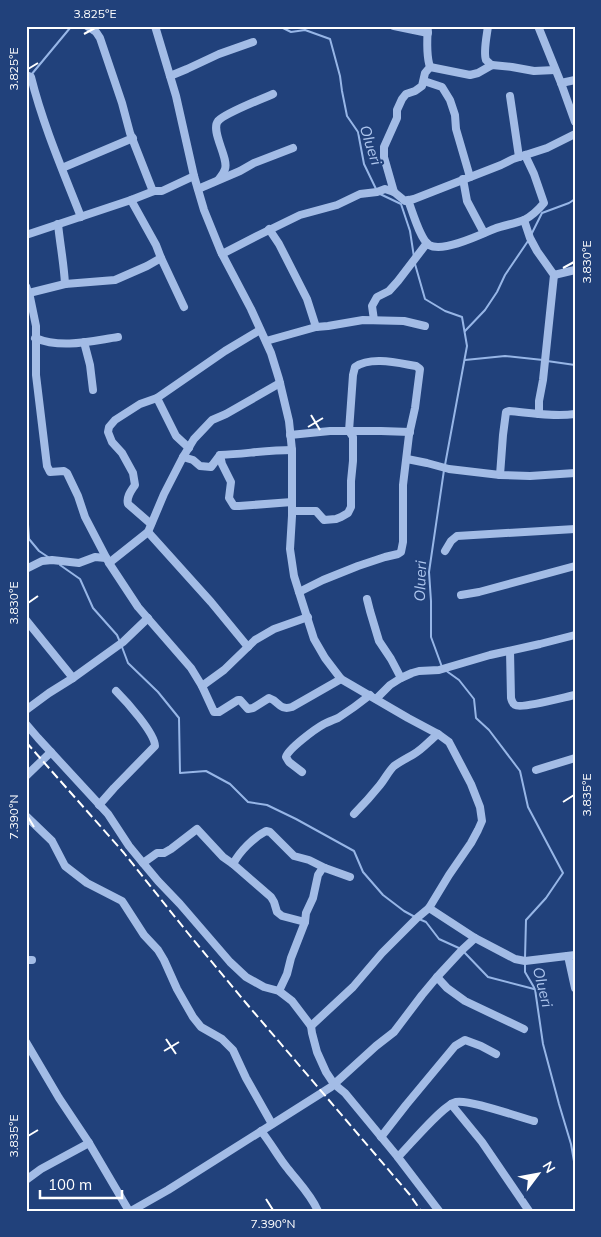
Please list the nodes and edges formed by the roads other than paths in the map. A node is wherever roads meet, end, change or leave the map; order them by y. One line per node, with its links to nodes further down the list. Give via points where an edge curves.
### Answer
1 (87, 26): 20 (street, via 100,38)
2 (155, 26): 12 (street)
3 (394, 26): 6 (street)
4 (488, 26): 8 (street, via 485,57)
5 (539, 27): 10 (street)
6 (428, 29): 9 (street)
7 (253, 42): 12 (street)
8 (492, 65): 9 (street, via 470,75); 10 (street, via 534,71)
9 (430, 67): 14 (street)
10 (555, 70): 15 (street)
11 (26, 75): 23 (street, via 31,77)
12 (170, 76): 24 (street)
13 (575, 80): 15 (street)
14 (424, 81): 25 (street, via 442,86 450,100); 29 (street, via 402,99 384,147)
15 (561, 83): 18 (street)
16 (273, 94): 26 (street, via 219,119 216,124 226,169)
17 (510, 96): 22 (street)
18 (575, 122): 19 (street)
19 (573, 135): 22 (street)
20 (132, 138): 23 (street); 28 (street)
21 (293, 148): 26 (street)
22 (522, 156): 25 (street); 33 (street, via 544,203)
23 (62, 168): 32 (street)
24 (194, 176): 27 (street); 28 (street)
25 (466, 178): 31 (street); 36 (street, via 468,201)
26 (219, 179): 27 (street)
27 (198, 188): 39 (street)
28 (154, 191): 30 (street)
29 (394, 192): 31 (street); 35 (street, via 385,189 360,194)
30 (131, 200): 32 (street); 40 (street)
31 (408, 200): 38 (street)
32 (81, 216): 34 (street)
33 (524, 220): 36 (street); 42 (street, via 537,251)
34 (58, 224): 37 (street); 43 (street)
35 (270, 229): 39 (street); 49 (street, via 307,299)
36 (484, 234): 38 (street, via 440,247)
37 (26, 235)
38 (427, 243): 47 (street, via 389,291 377,297 372,306)
39 (222, 254): 50 (street)
40 (161, 258): 43 (street, via 115,280); 45 (street)
41 (575, 270): 42 (street)
42 (554, 275): 58 (street)
43 (65, 284): 44 (street)
44 (28, 289): 46 (street)
45 (184, 306)
46 (30, 313): 52 (street, via 36,326)
47 (374, 320): 48 (street, via 404,321); 49 (street)
48 (425, 326)
49 (316, 327): 53 (street)
50 (260, 330): 53 (street); 57 (street)
51 (118, 336): 54 (street)
52 (35, 338): 54 (street, via 52,343); 74 (street, via 46,466 50,472 64,471 70,477 85,517)
53 (266, 341): 55 (street)
54 (84, 342): 56 (street)
55 (280, 383): 62 (street); 63 (street, via 212,420)
56 (93, 390)
57 (157, 398): 63 (street, via 176,436); 71 (street, via 140,404 115,420 108,432 133,473 135,485 128,496 128,504)
58 (539, 414): 59 (street); 69 (street, via 506,412)
59 (575, 414)
60 (349, 431): 61 (street); 61 (street, via 355,367 374,360 420,369); 62 (street); 70 (street, via 353,437 353,461 348,513 324,520 316,511)
61 (410, 432): 67 (street)
62 (290, 435): 64 (street)
63 (189, 448): 66 (street)
64 (292, 450): 65 (street); 70 (street)
65 (220, 455): 66 (street, via 210,467 200,466); 70 (street, via 231,482 229,498 234,506)
66 (183, 457): 71 (street)
67 (407, 459): 69 (street); 77 (street, via 401,552 358,566)
68 (575, 473): 69 (street)
69 (500, 475)
70 (292, 506): 77 (street, via 290,549)
71 (150, 528): 74 (street); 84 (street)
72 (575, 529): 73 (street, via 458,536)
73 (445, 551)
74 (107, 560): 76 (street, via 95,557 79,563 42,560); 80 (street)
75 (575, 566): 78 (street)
76 (26, 570)
77 (299, 592): 81 (street)
78 (461, 595)
79 (367, 599): 87 (street, via 379,641)
80 (148, 618): 86 (street, via 120,644); 89 (street, via 191,668)
81 (308, 618): 84 (street, via 274,629); 88 (street, via 314,639)
82 (26, 620): 86 (street)
83 (575, 635): 85 (street)
84 (248, 647): 89 (street)
85 (510, 651): 87 (street); 91 (street, via 511,698 516,706)
86 (73, 678): 93 (street)
87 (401, 678): 92 (street)
88 (341, 679): 89 (street, via 292,707 278,706 269,698 248,709 238,700 216,713); 92 (street)
89 (202, 686)
90 (116, 691): 101 (street, via 147,729 155,746)
91 (575, 695)
92 (373, 697): 95 (street); 99 (street, via 323,724 286,754 289,762)
93 (26, 710)
94 (26, 724): 96 (street)
95 (438, 734): 102 (street, via 395,766); 108 (street, via 449,742 472,784 482,821)
96 (51, 752): 100 (street); 101 (street)
97 (575, 758): 98 (street)
98 (536, 770)
99 (302, 772)
100 (26, 776)
101 (99, 805): 104 (street)
102 (354, 814)
103 (26, 816): 122 (street, via 52,842 65,866 87,883 122,901 158,950 192,1017 233,1050)
104 (143, 863): 105 (street, via 157,853 171,849 197,829); 114 (street, via 246,977)
105 (233, 864): 106 (street, via 243,850 266,831 294,856); 109 (street, via 271,897 276,912)
106 (326, 868): 107 (street); 109 (street, via 318,874)
107 (350, 877)
108 (429, 908): 110 (street); 115 (street)
109 (305, 922): 114 (street)
110 (475, 938): 111 (street, via 515,960); 112 (street)
111 (572, 955): 113 (street)
112 (437, 977): 116 (street, via 465,1000); 119 (street, via 394,1032)
113 (575, 988)
114 (279, 991): 115 (street)
115 (312, 1026): 119 (street, via 317,1052)
116 (524, 1028)
117 (26, 1042): 125 (street)
118 (496, 1054): 124 (street, via 464,1040 455,1046)
119 (334, 1084): 122 (street); 124 (street)
120 (451, 1104): 121 (street, via 471,1103); 126 (street); 131 (street, via 482,1142)
121 (534, 1121)
122 (272, 1124): 123 (street)
123 (261, 1131): 128 (street); 129 (street)
124 (381, 1137): 126 (street)
125 (89, 1143): 127 (street); 128 (street)
126 (398, 1158): 130 (street)
127 (26, 1180)
128 (130, 1211)
129 (318, 1211)
130 (438, 1211)
131 (529, 1211)

